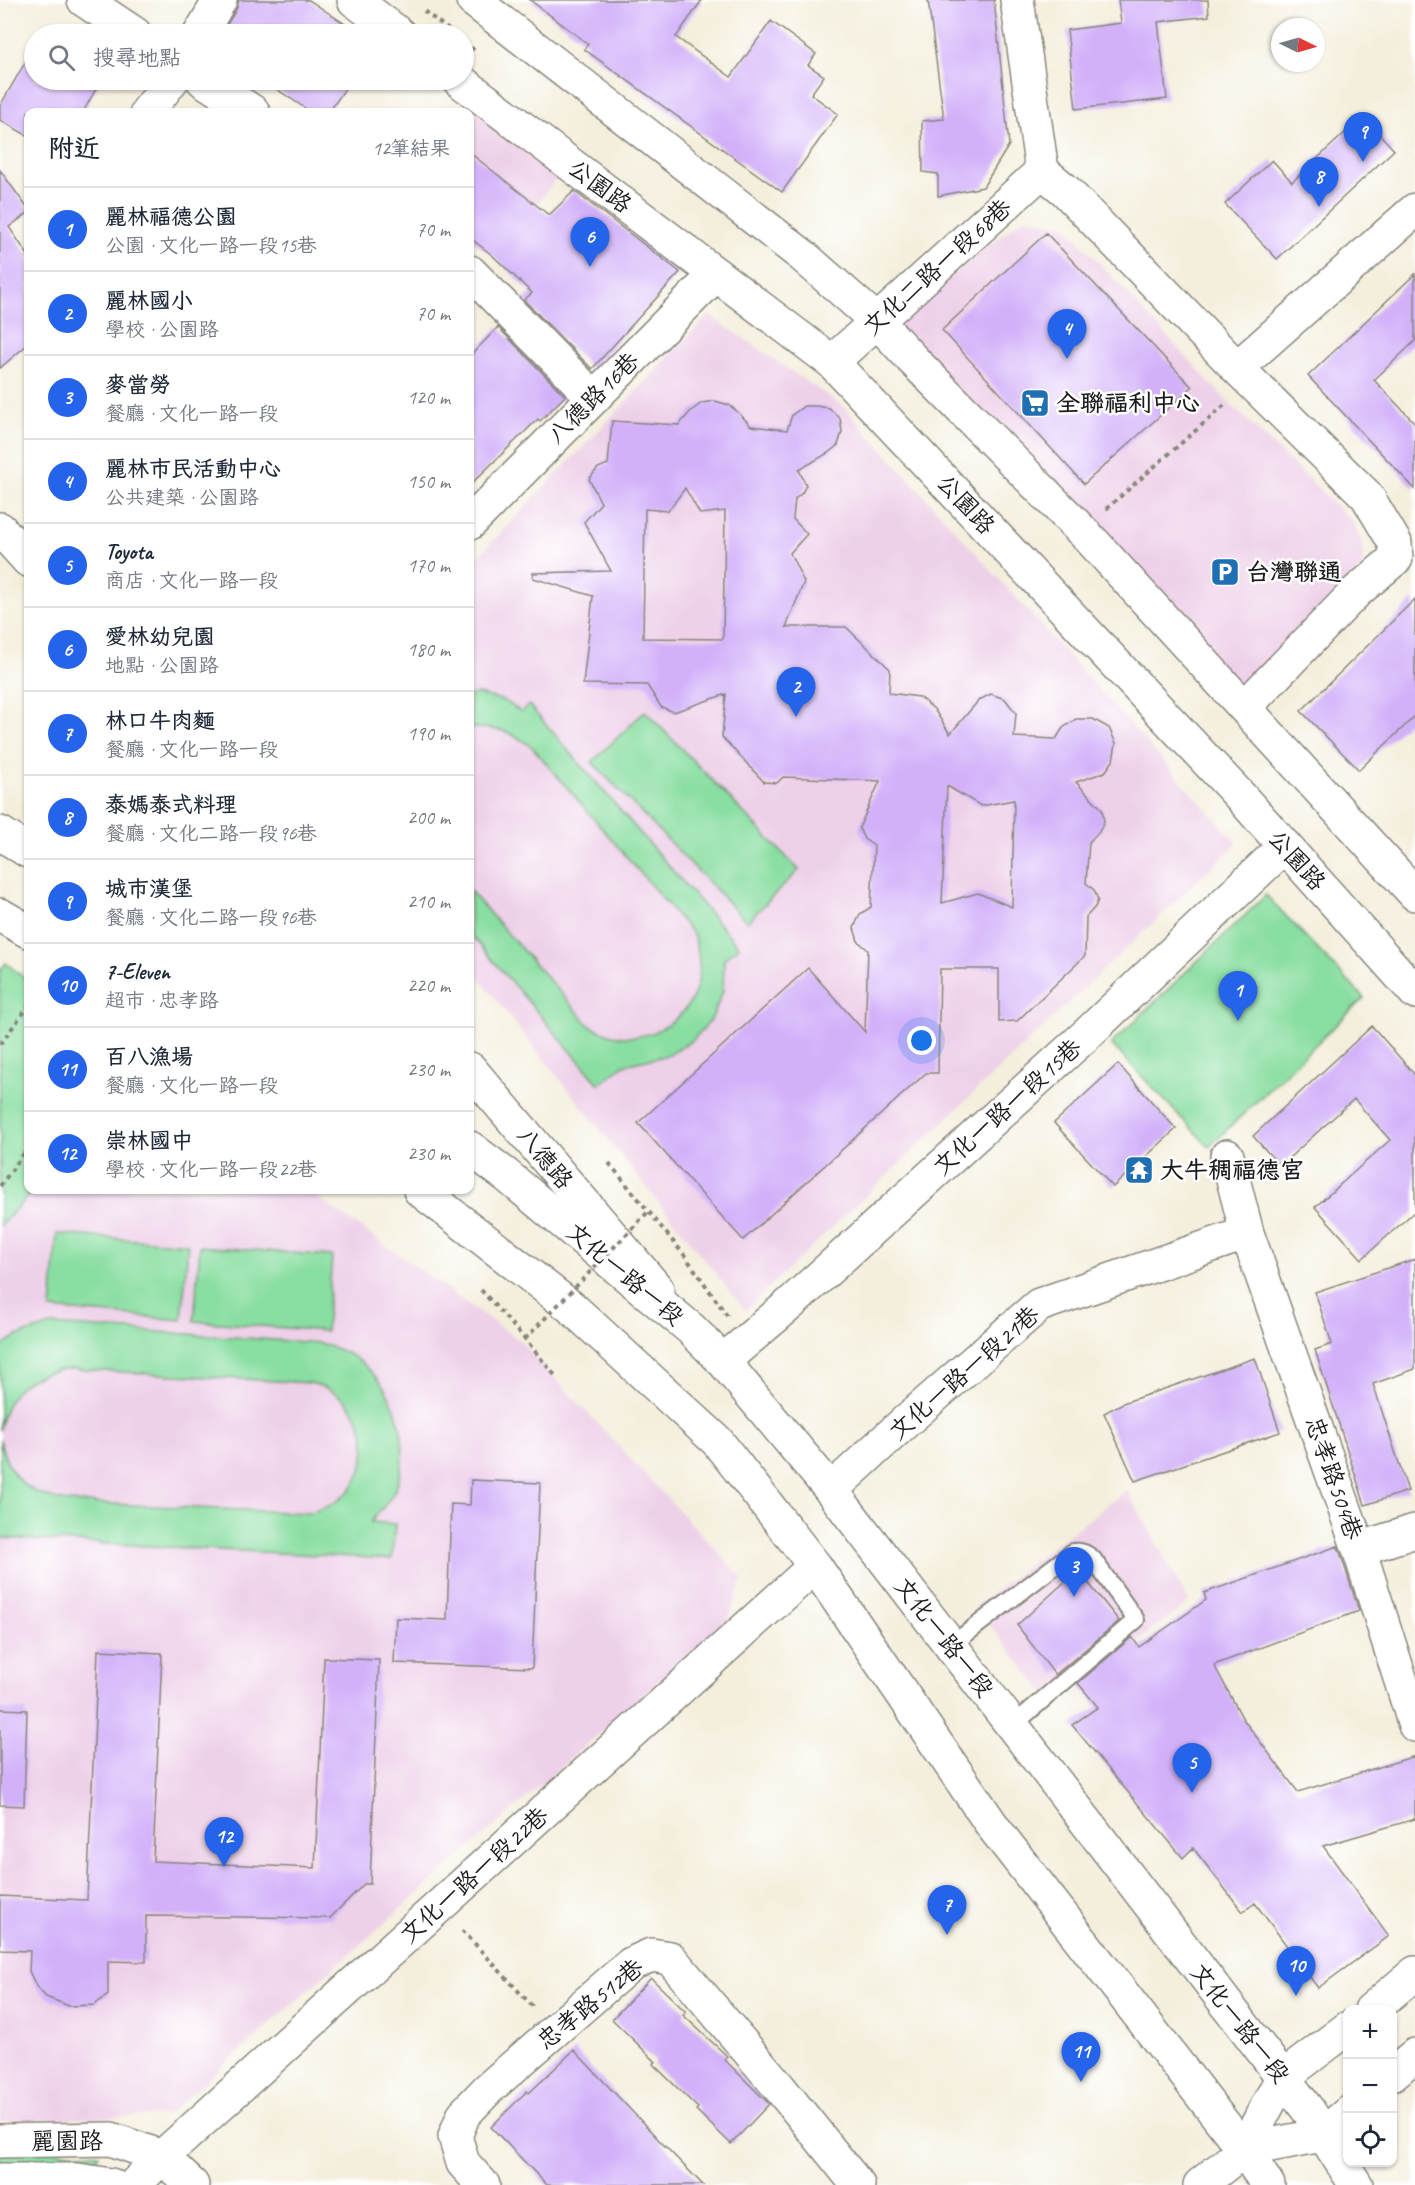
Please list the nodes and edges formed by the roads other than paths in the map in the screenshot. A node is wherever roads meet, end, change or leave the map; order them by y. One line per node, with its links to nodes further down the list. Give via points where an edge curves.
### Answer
1 (84, 0): 6 (street)
2 (220, 0): 7 (street)
3 (354, 0): 8 (street)
4 (473, 0): 18 (street, via 803,256)
5 (1017, 0): 14 (street)
6 (120, 24)
7 (206, 24)
8 (386, 24)
9 (164, 90): 12 (street)
10 (219, 90): 13 (street)
11 (472, 90): 16 (street, 公園路)
12 (150, 108)
13 (247, 108)
14 (1042, 171): 18 (street, 文化二路一段68巷); 20 (street)
15 (1415, 210): 20 (street)
16 (716, 274): 19 (street, 公園路); 21 (street, 八德路16巷)
17 (474, 276): 21 (street)
18 (878, 322): 19 (street, 文化二路一段68巷); 26 (street, via 1081,530)
19 (832, 362): 28 (street, 公園路)
20 (1237, 368): 24 (street, via 1367,496)
21 (594, 398): 22 (street, 八德路16巷)
22 (474, 519)
23 (0, 529): 25 (street)
24 (1405, 545): 26 (street)
25 (24, 556)
26 (1245, 707): 30 (street)
27 (0, 833): 29 (street)
28 (1285, 846): 33 (street, 公園路); 40 (street, 文化一路一段15巷, via 1085,1036)
29 (24, 848)
30 (1415, 894)
31 (0, 915): 32 (street)
32 (24, 929)
33 (1415, 992)
34 (474, 1074): 39 (street, 八德路)
35 (474, 1151): 39 (street, 文化一路一段)
36 (1227, 1156): 38 (street, 忠孝路504巷)
37 (425, 1194): 44 (street, via 571,1307 717,1441)
38 (1247, 1233): 41 (street, 文化一路一段21巷, via 1039,1305); 43 (street, 忠孝路504巷)
39 (691, 1329): 40 (street, 文化一路一段)
40 (723, 1360): 41 (street, 文化一路一段)
41 (831, 1490): 45 (street, 文化一路一段)
42 (1415, 1531): 43 (street)
43 (1359, 1550): 47 (street, 忠孝路504巷)
44 (815, 1566): 57 (street, via 994,1828); 58 (street, 文化一路一段22巷)
45 (950, 1646): 46 (street, 文化一路一段); 46 (lane, via 1073,1552 1093,1559 1136,1620)
46 (1012, 1725): 53 (street, 文化一路一段)
47 (1415, 1725)
48 (1415, 1973): 49 (street)
49 (1377, 2005)
50 (1343, 2031): 53 (street)
51 (1415, 2055): 52 (street)
52 (1397, 2070)
53 (1282, 2078): 55 (street, 文化一路一段); 57 (street)
54 (1343, 2117): 55 (street)
55 (1322, 2135): 57 (street); 67 (street, 文化一路一段)
56 (0, 2141): 58 (street, 麗園路, via 111,2139)
57 (1244, 2150): 65 (street); 66 (street)
58 (162, 2157): 61 (street, 文化一路一段22巷); 62 (street, 麗園路)
59 (0, 2180): 60 (street, 麗園路, via 78,2180)
60 (111, 2185)
61 (134, 2185)
62 (192, 2185)
63 (483, 2185): 64 (street, 忠孝路512巷, via 463,2163 455,2136 464,2114 631,1964 651,1955 670,1958)
64 (858, 2185)
65 (1200, 2185)
66 (1268, 2185)
67 (1356, 2185)

